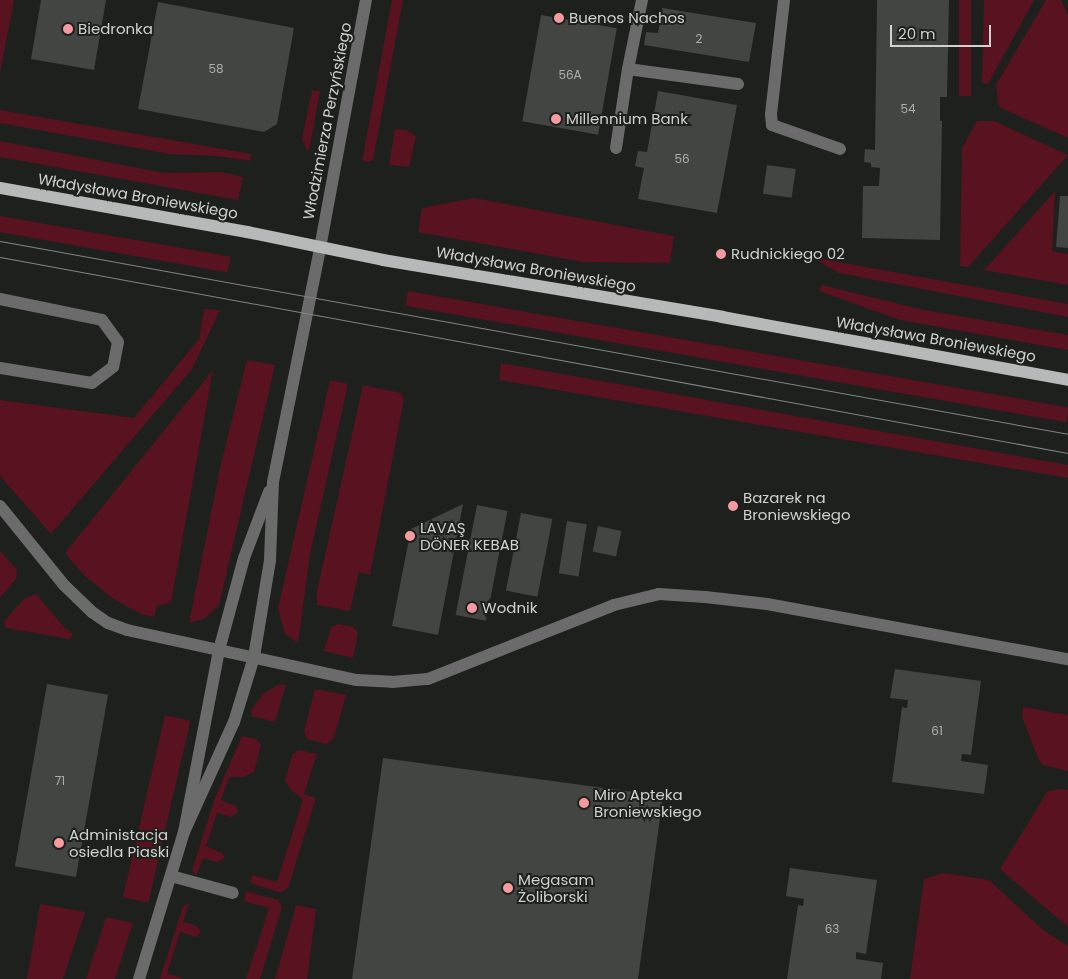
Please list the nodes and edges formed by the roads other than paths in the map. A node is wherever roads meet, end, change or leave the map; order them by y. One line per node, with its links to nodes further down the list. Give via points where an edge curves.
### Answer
1 (366, 0): 9 (street, Włodzimierza Perzyńskiego)
2 (642, 0): 4 (street)
3 (784, 0): 7 (street, via 772,125)
4 (628, 69): 5 (street); 6 (street)
5 (738, 84)
6 (616, 148)
7 (840, 149)
8 (0, 188): 9 (main road, Władysława Broniewskiego)
9 (320, 248): 12 (main road, Władysława Broniewskiego); 13 (street, Włodzimierza Perzyńskiego)
10 (0, 299): 11 (street, via 102,320 118,342 113,367 92,383)
11 (0, 368)
12 (1068, 380)
13 (273, 482): 15 (street, via 244,558); 16 (street, via 270,560)
14 (0, 506): 15 (street, via 64,585 108,623)
15 (219, 650): 16 (street); 18 (street)
16 (254, 657): 17 (street, via 357,680 428,679 614,605 659,594 767,604); 18 (street, via 234,722)
17 (1068, 659)
18 (184, 832): 19 (street)
19 (171, 876): 20 (street); 21 (street)
20 (233, 893)
21 (139, 979)

